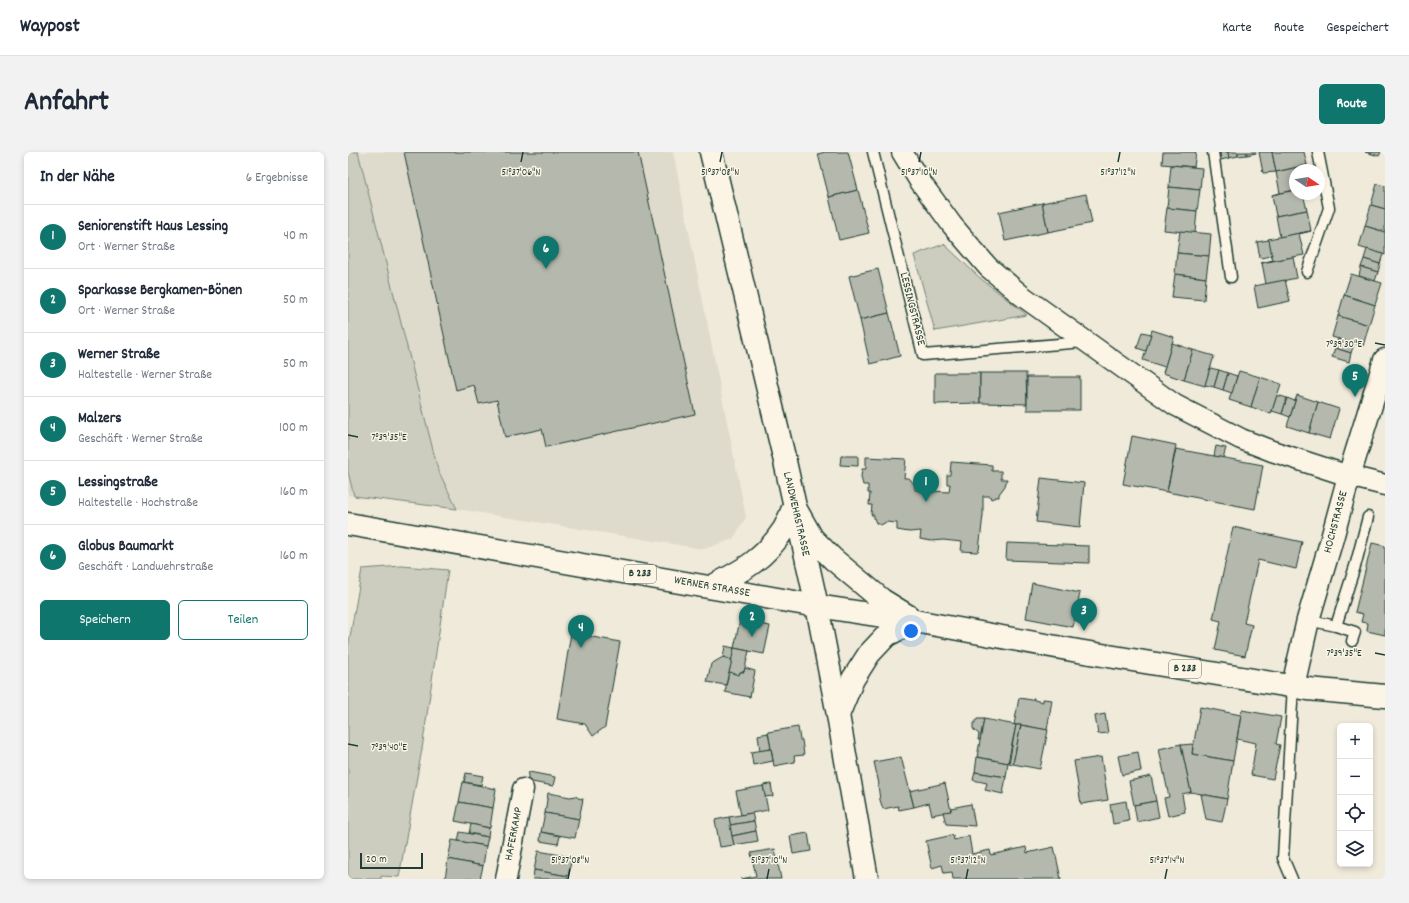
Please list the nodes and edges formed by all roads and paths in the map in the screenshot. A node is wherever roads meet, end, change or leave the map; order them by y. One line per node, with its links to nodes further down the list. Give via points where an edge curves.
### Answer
1 (711, 152): 12 (main road, LANDWEHRSTRASSE)
2 (873, 152): 8 (lane, LESSINGSTRASSE, via 923,355)
3 (902, 152): 8 (street, via 952,225 988,267 1021,295)
4 (1213, 152): 7 (lane)
5 (1318, 152): 6 (lane, via 1329,208)
6 (1308, 272)
7 (1231, 277)
8 (1086, 342): 10 (street, via 1176,406 1209,423 1272,451)
9 (1385, 360): 10 (main road, HOCHSTRASSE)
10 (1349, 476): 11 (street); 17 (main road, HOCHSTRASSE)
11 (1385, 485)
12 (794, 506): 15 (main road, via 784,528 763,556); 16 (main road, LANDWEHRSTRASSE); 18 (main road, via 812,538 833,559 882,600)
13 (1368, 517): 19 (lane)
14 (348, 524): 15 (main road, WERNER STRASSE / B 233)
15 (711, 587): 16 (main road, WERNER STRASSE / B 233)
16 (817, 606): 18 (main road, WERNER STRASSE / B 233); 23 (main road, LANDWEHRSTRASSE)
17 (1308, 620): 19 (lane); 21 (main road, HOCHSTRASSE)
18 (915, 621): 21 (main road, WERNER STRASSE / B 233); 23 (main road, via 887,635 869,654 853,679)
19 (1336, 626): 20 (lane, via 1355,632)
20 (1352, 641)
21 (1293, 686): 22 (main road, WERNER STRASSE / B 233); 27 (lane, via 1283,858)
22 (1385, 696)
23 (838, 715): 26 (main road, LANDWEHRSTRASSE)
24 (523, 789): 25 (street, HAFERKAMP)
25 (506, 879)
26 (867, 879)
27 (1292, 879)

